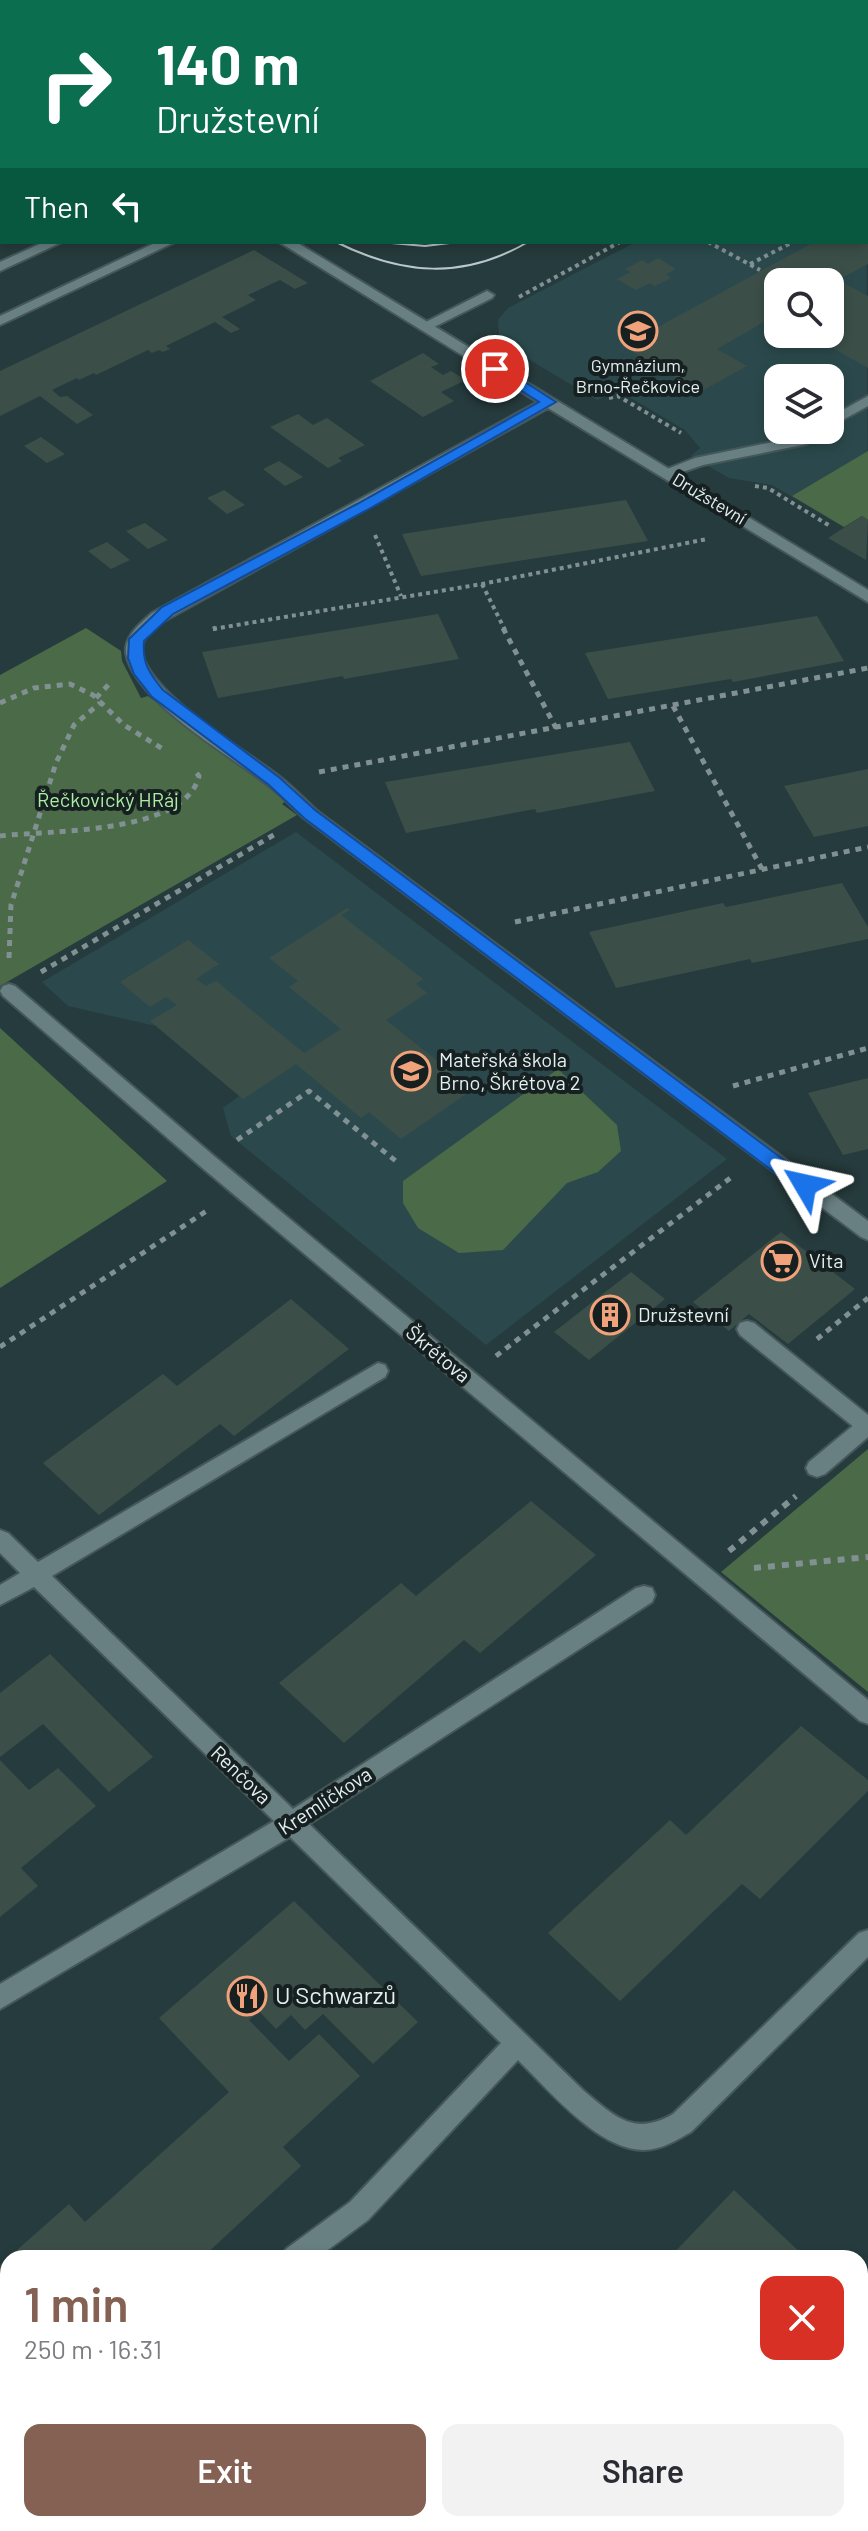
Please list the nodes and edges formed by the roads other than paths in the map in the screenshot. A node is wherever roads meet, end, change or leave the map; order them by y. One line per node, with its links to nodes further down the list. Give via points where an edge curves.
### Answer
1 (51, 244): 4 (street)
2 (164, 244): 6 (street)
3 (289, 244): 7 (street, Družstevní)
4 (0, 267)
5 (487, 295): 7 (street)
6 (0, 321)
7 (425, 326): 9 (street, Družstevní)
8 (868, 400): 10 (street)
9 (549, 402): 12 (street, Družstevní); 15 (street, via 158,617 136,639 141,674 158,694 275,781 310,814)
10 (844, 415)
11 (787, 444): 12 (street)
12 (665, 473): 13 (street, Družstevní)
13 (868, 597)
14 (9, 991): 24 (street, Škrétova)
15 (868, 1232)
16 (747, 1329): 18 (street)
17 (378, 1371): 21 (street)
18 (867, 1425): 19 (street)
19 (817, 1468)
20 (0, 1539): 21 (street, Renčova)
21 (35, 1575): 23 (street); 25 (street, Renčova)
22 (644, 1595): 25 (street, Kremličkova)
23 (0, 1596)
24 (868, 1714)
25 (290, 1824): 27 (street, Kremličkova); 28 (street, Renčova)
26 (868, 1941): 28 (street, Renčova, via 682,2123 660,2136 641,2138 615,2130)
27 (0, 1997)
28 (518, 2043): 29 (street, via 359,2211)
29 (306, 2250)

